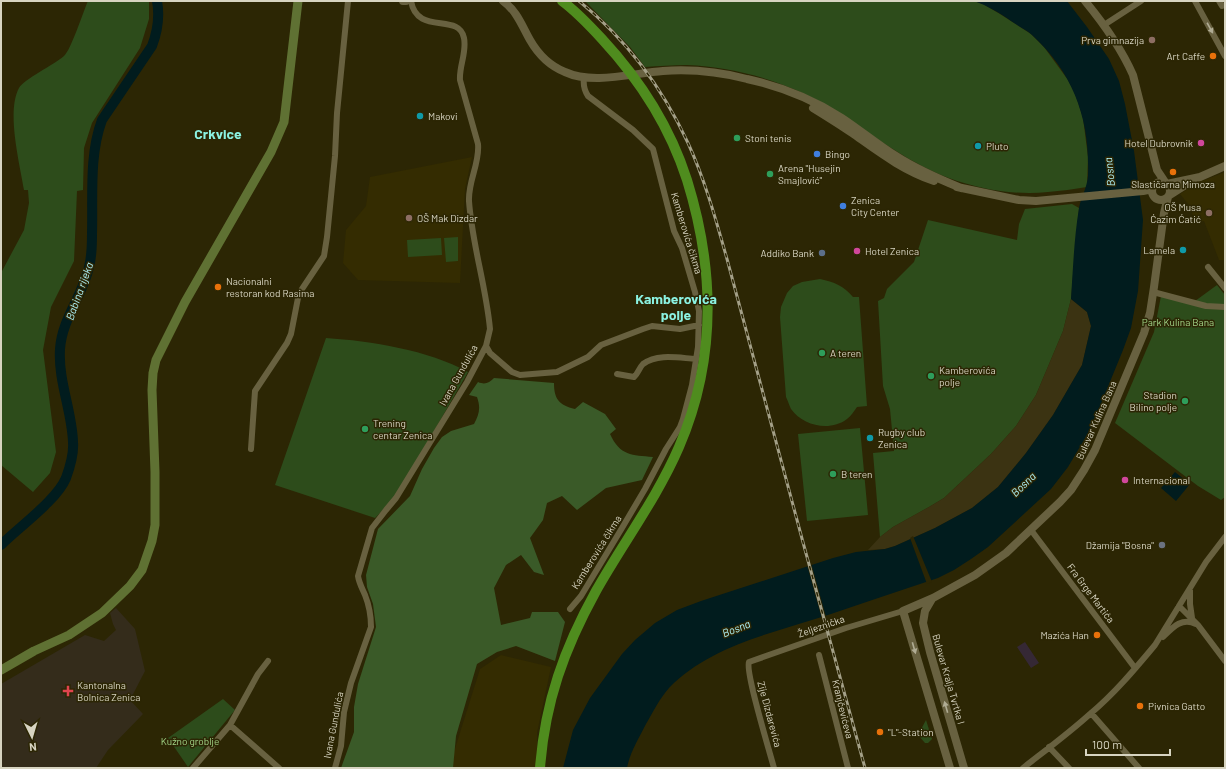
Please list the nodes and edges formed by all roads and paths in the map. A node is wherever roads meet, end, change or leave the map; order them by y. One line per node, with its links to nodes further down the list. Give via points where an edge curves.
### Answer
1 (298, 1): 48 (main road, via 284,122 279,135 185,302 156,360 152,390 155,525 142,570 130,586 102,613 69,635)
2 (348, 1): 31 (street, via 324,256 298,298 287,343 255,391)
3 (403, 1): 4 (street)
4 (406, 1)
5 (411, 1): 28 (street, Ivana Gundulića, via 413,11 418,17 453,26 462,31 464,36 460,80 478,144 468,194 490,321)
6 (503, 1): 15 (street, via 513,10 543,57 564,72)
7 (562, 1): 55 (highway, via 588,24 622,61 665,127 684,170 701,233 706,261 708,308 703,366 689,422 659,486 597,590 570,642 557,675 549,706)
8 (1086, 1): 13 (street, Bulevar Kulina Bana)
9 (1141, 1): 13 (street)
10 (1195, 1): 14 (street, one-way to 14)
11 (1219, 1): 12 (street, via 1222,6)
12 (1225, 5)
13 (1104, 25): 16 (street, Bulevar Kulina Bana, via 1118,45 1133,75)
14 (1225, 56)
15 (584, 78): 20 (street, via 665,71 698,71 746,78 792,95 905,169 931,180 1019,200); 27 (street, Kamberovića čikma, via 584,90 588,96 633,130 653,149 674,231 682,248 695,292 699,311)
16 (1152, 155): 19 (street, Bulevar Kulina Bana, via 1157,170); 20 (street, Bulevar Kulina Bana)
17 (1225, 166): 18 (street)
18 (1200, 177): 19 (street); 21 (street)
19 (1166, 183): 20 (street, via 1160,182); 21 (street, Bulevar Kulina Bana, via 1170,188)
20 (1151, 191): 21 (street, via 1163,200); 22 (street, Bulevar Kulina Bana)
21 (1169, 196): 22 (street, Bulevar Kulina Bana)
22 (1162, 222): 25 (street, Bulevar Kulina Bana)
23 (1208, 267): 24 (street)
24 (1225, 288)
25 (1153, 292): 26 (street, via 1206,306); 32 (street, Bulevar Kulina Bana, via 1144,333 1095,450 1071,490)
26 (1225, 307)
27 (698, 325): 28 (street, via 680,330 652,326 601,345 588,357 557,372 520,375 512,372 490,353); 29 (street, Kamberovića čikma)
28 (486, 346): 54 (street, Ivana Gundulića, via 400,492 372,528 358,576 367,600 371,627 351,683)
29 (696, 359): 30 (street, via 654,358 642,366 634,377); 37 (street, Kamberovića čikma, via 680,427 619,535)
30 (617, 374)
31 (251, 449)
32 (1031, 530): 35 (street, Bulevar Kulina Bana, via 1006,553 975,575); 47 (street, Fra Grge Martića)
33 (1225, 537): 34 (street)
34 (1191, 587): 36 (street); 39 (street)
35 (933, 598): 38 (street, Bulevar Kulina Bana); 40 (street, via 925,611)
36 (1179, 606): 39 (street); 42 (street)
37 (570, 609)
38 (907, 610): 40 (street, via 916,610); 46 (street, Željeznička, via 846,628 751,661); 58 (street, one-way to 58)
39 (1192, 618): 41 (street)
40 (923, 623): 59 (street, Bulevar Kralja Tvrtka I, one-way to 40)
41 (1198, 625): 42 (street, via 1189,621 1180,622); 45 (street)
42 (1155, 645): 47 (street)
43 (818, 655): 57 (street, Kranjčevićeva)
44 (268, 661): 50 (street)
45 (1225, 661)
46 (748, 665): 56 (street, Zije Dizdarevića)
47 (1135, 668): 49 (street)
48 (1, 670)
49 (1091, 714): 51 (street); 62 (street)
50 (230, 725): 52 (street); 53 (street)
51 (1049, 747): 60 (street); 61 (street)
52 (193, 768)
53 (278, 768)
54 (335, 768)
55 (540, 768)
56 (774, 768)
57 (848, 768)
58 (950, 768)
59 (964, 768)
60 (1023, 768)
61 (1069, 768)
62 (1139, 768)

